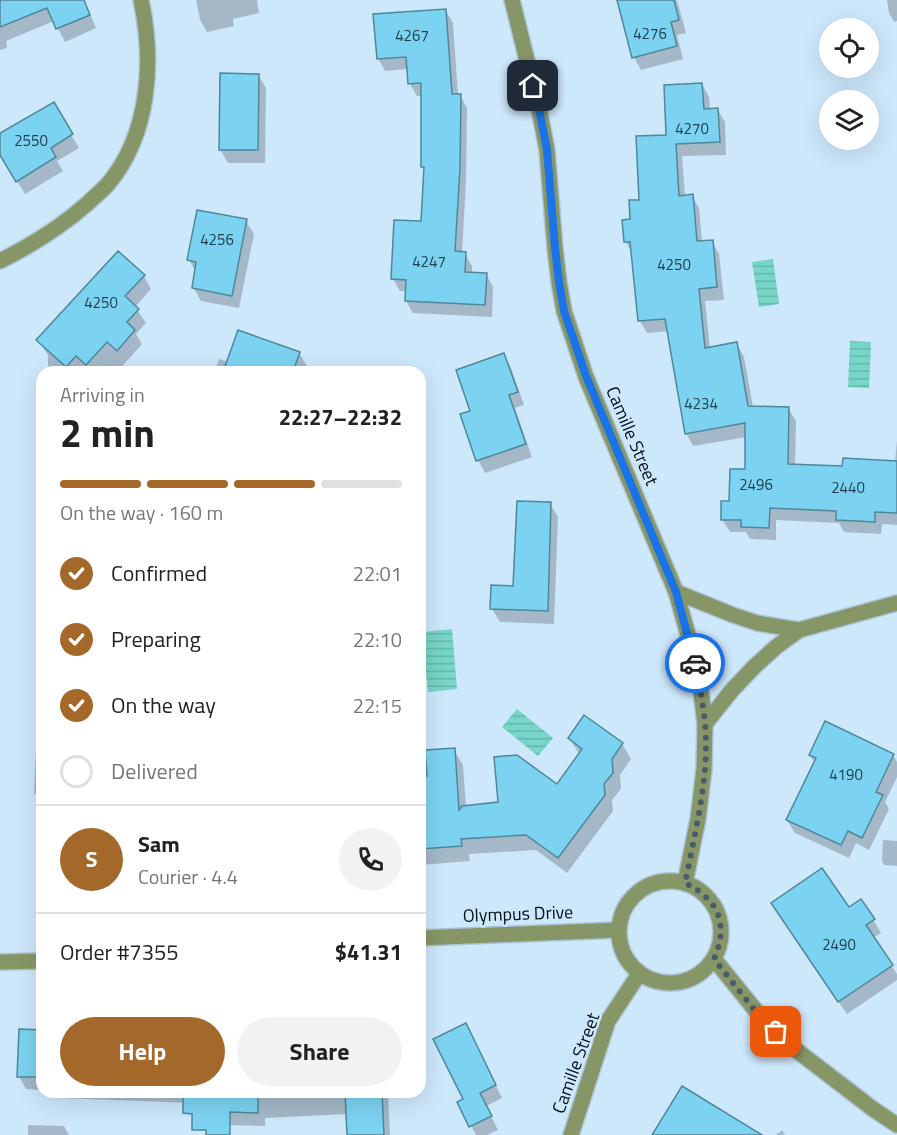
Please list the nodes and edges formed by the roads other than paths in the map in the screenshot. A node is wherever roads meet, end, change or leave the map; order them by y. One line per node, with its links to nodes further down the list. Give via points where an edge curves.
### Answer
1 (141, 0): 3 (street, via 148,53 146,86 139,125 127,156 108,185 71,218)
2 (512, 0): 4 (street, Camille Street, via 547,150 564,311 586,376)
3 (0, 261)
4 (676, 592): 6 (street, via 757,623); 7 (street, Camille Street, via 694,656)
5 (897, 603): 6 (street)
6 (799, 630): 7 (street, via 755,666)
7 (705, 724): 8 (street, Camille Street, via 698,819)
8 (685, 883): 9 (street, via 654,883 640,890 628,901); 11 (street, via 710,900 718,914 720,945)
9 (618, 930): 10 (street, Olympus Drive); 14 (street, via 627,962)
10 (426, 938)
11 (714, 959): 14 (street, via 688,981 654,982); 15 (street, via 776,1032)
12 (36, 961): 13 (street)
13 (0, 962)
14 (639, 974): 16 (street, Camille Street, via 608,1021)
15 (897, 1125)
16 (571, 1135)

